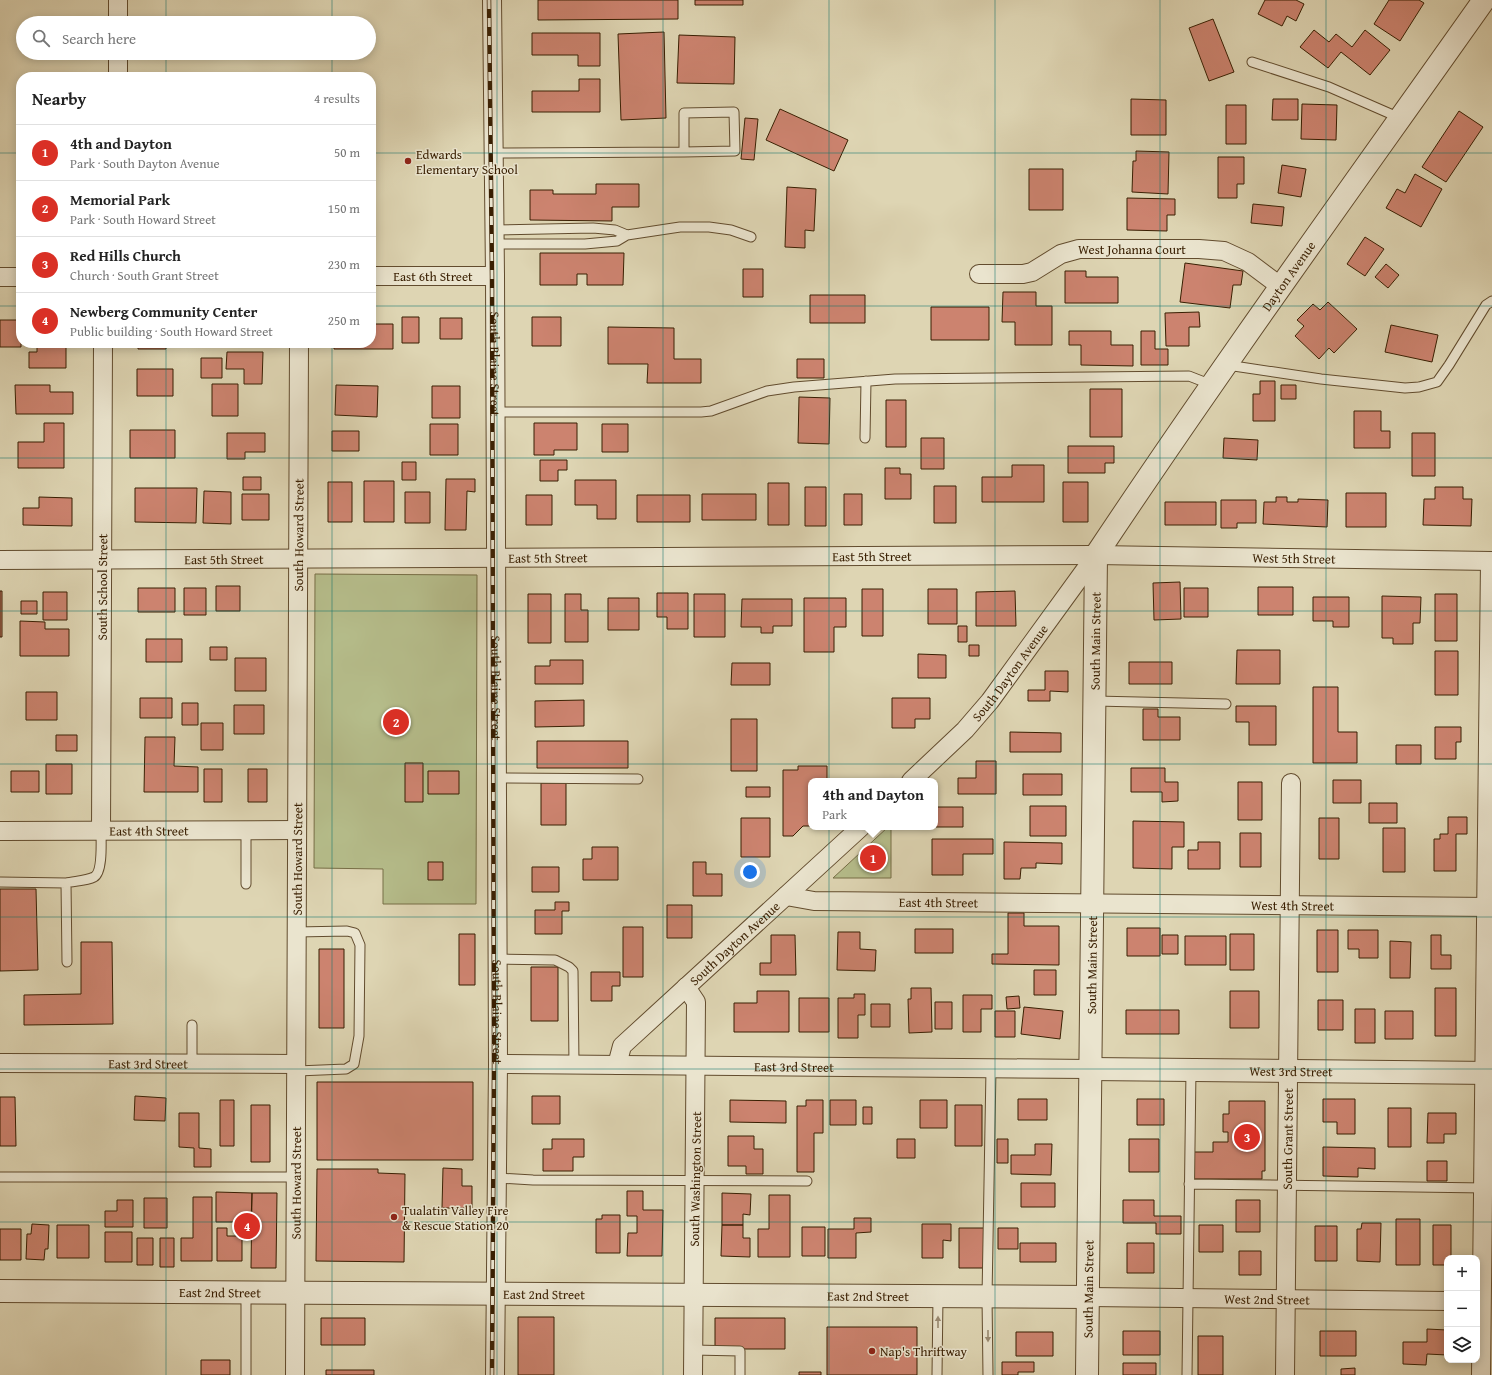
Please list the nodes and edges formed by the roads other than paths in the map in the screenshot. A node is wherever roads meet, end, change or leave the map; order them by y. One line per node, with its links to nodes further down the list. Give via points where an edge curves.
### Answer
1 (118, 0): 4 (street)
2 (492, 0): 10 (street, South Blaine Street)
3 (1484, 0): 8 (street, Dayton Avenue)
4 (118, 16)
5 (118, 60): 7 (street)
6 (1252, 62): 8 (lane, via 1329,87)
7 (118, 72)
8 (1400, 118): 19 (street, Dayton Avenue)
9 (684, 152): 9 (lane, via 735,152 734,112 684,113); 10 (lane)
10 (494, 153): 12 (street, South Blaine Street)
11 (627, 235): 12 (lane, via 615,230 593,228); 12 (lane, via 617,241 585,244); 13 (lane, via 680,227 709,227 732,230)
12 (495, 237): 16 (street, South Blaine Street)
13 (751, 237)
14 (979, 274): 19 (street, West Johanna Court, via 1032,272 1061,254 1079,249 1200,249 1224,251 1248,262)
15 (376, 276): 16 (street, East 6th Street)
16 (495, 276): 26 (street, South Blaine Street)
17 (0, 277): 18 (street)
18 (16, 277)
19 (1280, 286): 23 (street, Dayton Avenue)
20 (1492, 301): 23 (lane, via 1486,304 1437,382 1419,387 1405,388)
21 (103, 348): 32 (street, South School Street)
22 (299, 348): 30 (street, South Howard Street)
23 (1227, 365): 25 (street, Dayton Avenue)
24 (866, 381): 25 (lane, via 1189,376); 26 (lane, via 767,391 701,412); 27 (lane)
25 (1213, 385): 28 (street, Dayton Avenue)
26 (495, 412): 29 (street, South Blaine Street)
27 (865, 438)
28 (1096, 555): 29 (street, East 5th Street); 33 (street, West 5th Street); 34 (street, South Main Street); 37 (street, South Dayton Avenue, via 990,701 965,730)
29 (495, 557): 30 (street, East 5th Street); 36 (street, South Blaine Street)
30 (298, 558): 32 (street, East 5th Street); 41 (street, South Howard Street)
31 (0, 560): 32 (street, East 5th Street)
32 (102, 560): 44 (street, South School Street)
33 (1491, 560): 51 (street)
34 (1095, 701): 35 (lane); 49 (street, South Main Street)
35 (1226, 704)
36 (496, 778): 38 (lane); 53 (street, South Blaine Street)
37 (914, 778)
38 (638, 779)
39 (1292, 783): 50 (street, South Grant Street)
40 (246, 830): 41 (street, East 4th Street); 44 (street, East 4th Street); 47 (lane)
41 (297, 830): 52 (street, South Howard Street)
42 (858, 830): 48 (street, South Dayton Avenue)
43 (0, 831): 44 (street, East 4th Street)
44 (101, 831): 46 (lane, via 98,874)
45 (0, 882): 46 (lane)
46 (66, 883): 54 (lane)
47 (246, 884)
48 (786, 896): 49 (street, East 4th Street, via 814,902); 55 (street, South Dayton Avenue)
49 (1092, 903): 50 (street, West 4th Street); 65 (street, South Main Street)
50 (1290, 905): 51 (street, West 4th Street); 67 (street, South Grant Street)
51 (1489, 907): 68 (street)
52 (297, 932): 63 (street, South Howard Street); 63 (lane, via 347,930 356,933 360,945 359,1036 354,1064 346,1069)
53 (497, 959): 59 (street, South Blaine Street); 60 (lane, via 555,960 573,972)
54 (67, 962)
55 (686, 987): 61 (street, South Dayton Avenue, via 622,1046); 62 (street, South Washington Street, via 696,1002)
56 (192, 1025): 58 (lane)
57 (0, 1063): 58 (street, East 3rd Street)
58 (192, 1063): 63 (street, East 3rd Street)
59 (498, 1064): 60 (street, East 3rd Street); 71 (street, South Blaine Street)
60 (574, 1065): 61 (street, East 3rd Street)
61 (617, 1065): 62 (street, East 3rd Street)
62 (696, 1066): 64 (street, East 3rd Street); 72 (street, South Washington Street)
63 (296, 1067): 70 (street, South Howard Street)
64 (991, 1069): 65 (street, East 3rd Street); 83 (lane)
65 (1090, 1070): 66 (street, West 3rd Street); 84 (street, South Main Street)
66 (1191, 1070): 67 (street, West 3rd Street); 74 (lane)
67 (1288, 1071): 68 (street, West 3rd Street); 75 (street, South Grant Street)
68 (1488, 1073): 76 (street)
69 (0, 1177): 70 (lane)
70 (296, 1177): 79 (street, South Howard Street)
71 (497, 1178): 72 (lane); 80 (street, South Blaine Street)
72 (695, 1180): 73 (lane); 81 (street, South Washington Street)
73 (807, 1181)
74 (1189, 1184): 75 (lane); 85 (lane)
75 (1287, 1185): 76 (lane); 86 (street, South Grant Street)
76 (1488, 1189): 88 (street)
77 (0, 1291): 78 (street, East 2nd Street)
78 (246, 1292): 79 (street, East 2nd Street); 90 (lane)
79 (295, 1292): 80 (street, East 2nd Street); 91 (street, South Howard Street)
80 (496, 1293): 81 (street, East 2nd Street); 92 (street, South Blaine Street)
81 (693, 1295): 82 (street, East 2nd Street); 89 (street, South Washington Street)
82 (938, 1297): 83 (street, East 2nd Street); 95 (lane, one-way to 82)
83 (987, 1297): 84 (street, East 2nd Street); 96 (lane, one-way to 96)
84 (1088, 1297): 85 (street, West 2nd Street); 97 (street, South Main Street)
85 (1187, 1298): 86 (street, West 2nd Street); 98 (lane)
86 (1286, 1299): 87 (street, West 2nd Street); 99 (street, South Grant Street)
87 (1444, 1302)
88 (1484, 1302): 100 (street)
89 (693, 1350): 93 (street, South Washington Street); 94 (lane, via 740,1351)
90 (246, 1375)
91 (295, 1375)
92 (495, 1375)
93 (693, 1375)
94 (740, 1375)
95 (937, 1375)
96 (988, 1375)
97 (1087, 1375)
98 (1186, 1375)
99 (1285, 1375)
100 (1481, 1375)

